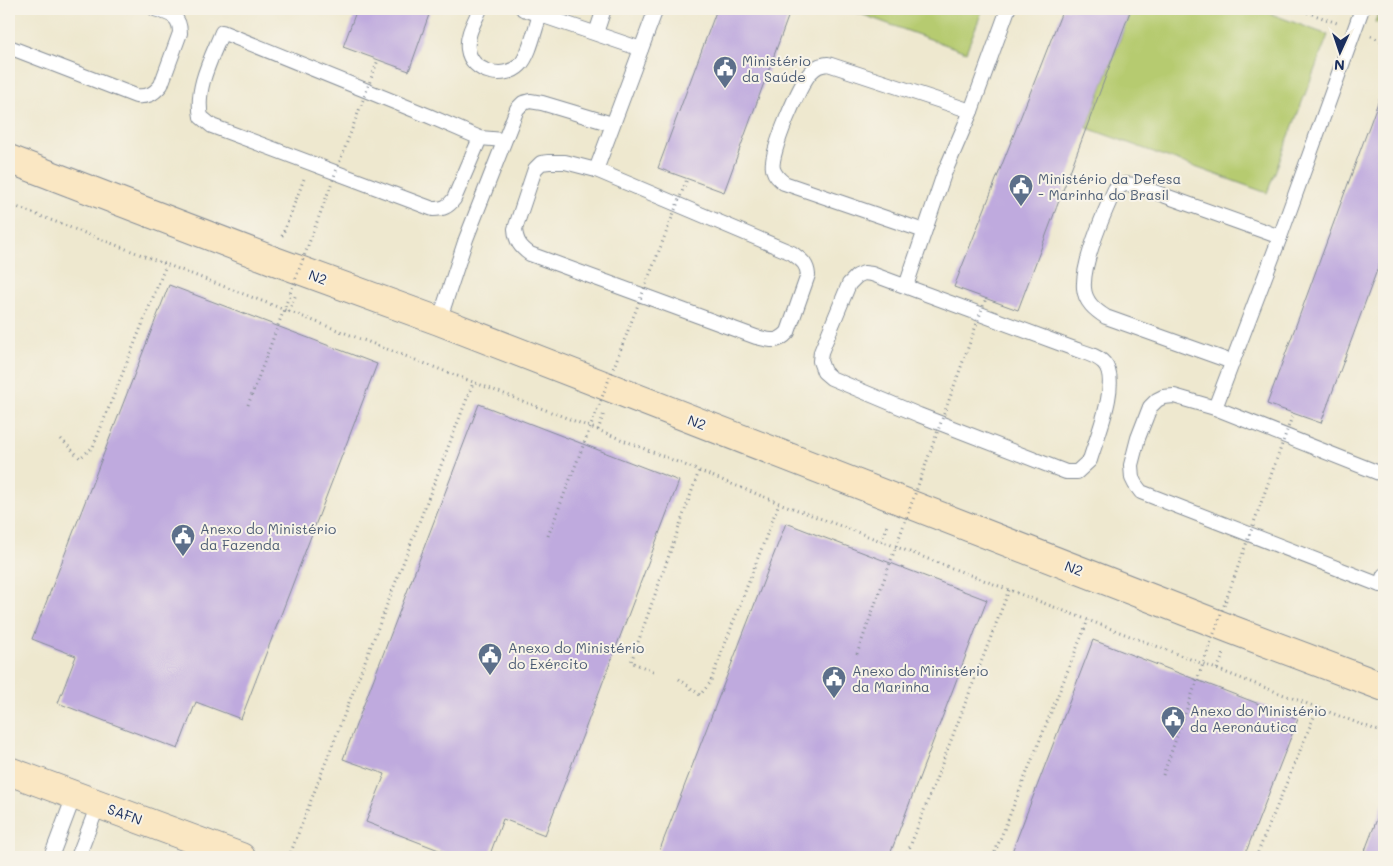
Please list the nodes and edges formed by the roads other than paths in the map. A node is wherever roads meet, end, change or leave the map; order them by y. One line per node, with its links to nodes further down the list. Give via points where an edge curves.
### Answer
1 (155, 9): 10 (lane, via 173,16 180,24 180,33 161,86 155,93 145,96 136,96)
2 (480, 9): 8 (lane, via 470,32 469,54 484,70 499,74 511,71 524,59)
3 (523, 9): 8 (lane)
4 (604, 9): 9 (lane)
5 (656, 9): 11 (lane)
6 (1008, 9): 12 (lane)
7 (1362, 9): 19 (lane)
8 (540, 15): 9 (lane)
9 (596, 33): 11 (lane)
10 (9, 47)
11 (641, 50): 13 (lane)
12 (970, 112): 18 (lane); 18 (lane, via 828,64 818,65 809,74 788,116 772,158 776,176 784,183)
13 (612, 124): 15 (lane, via 542,103 523,102); 17 (lane)
14 (480, 138): 14 (lane, via 449,206 433,209 212,126 201,117 198,99 222,32); 15 (lane)
15 (504, 140): 21 (lane)
16 (9, 158): 21 (main road, N2)
17 (596, 170): 17 (lane, via 564,162 549,162 535,169 515,229 520,247 530,254 756,337 781,339 788,332 808,275 804,262 792,253)
18 (924, 231): 20 (lane)
19 (1280, 238): 22 (lane); 22 (lane, via 1125,184 1115,189 1099,226 1085,272 1084,289 1092,307 1106,317)
20 (906, 286): 20 (lane, via 864,273 849,284 821,352 824,372 866,394 1032,460 1066,472 1077,472 1084,467 1090,460 1108,401 1110,383 1105,363)
21 (439, 321): 26 (main road, N2)
22 (1232, 362): 23 (lane)
23 (1215, 408): 24 (lane); 25 (lane, via 1174,396 1163,397 1150,407 1131,465 1132,478 1141,492)
24 (1384, 475)
25 (1383, 582)
26 (1384, 687)
27 (9, 771): 28 (main road, SAFN)
28 (86, 800): 29 (lane); 30 (lane); 31 (main road, SAFN)
29 (51, 857)
30 (78, 857)
31 (241, 857)

